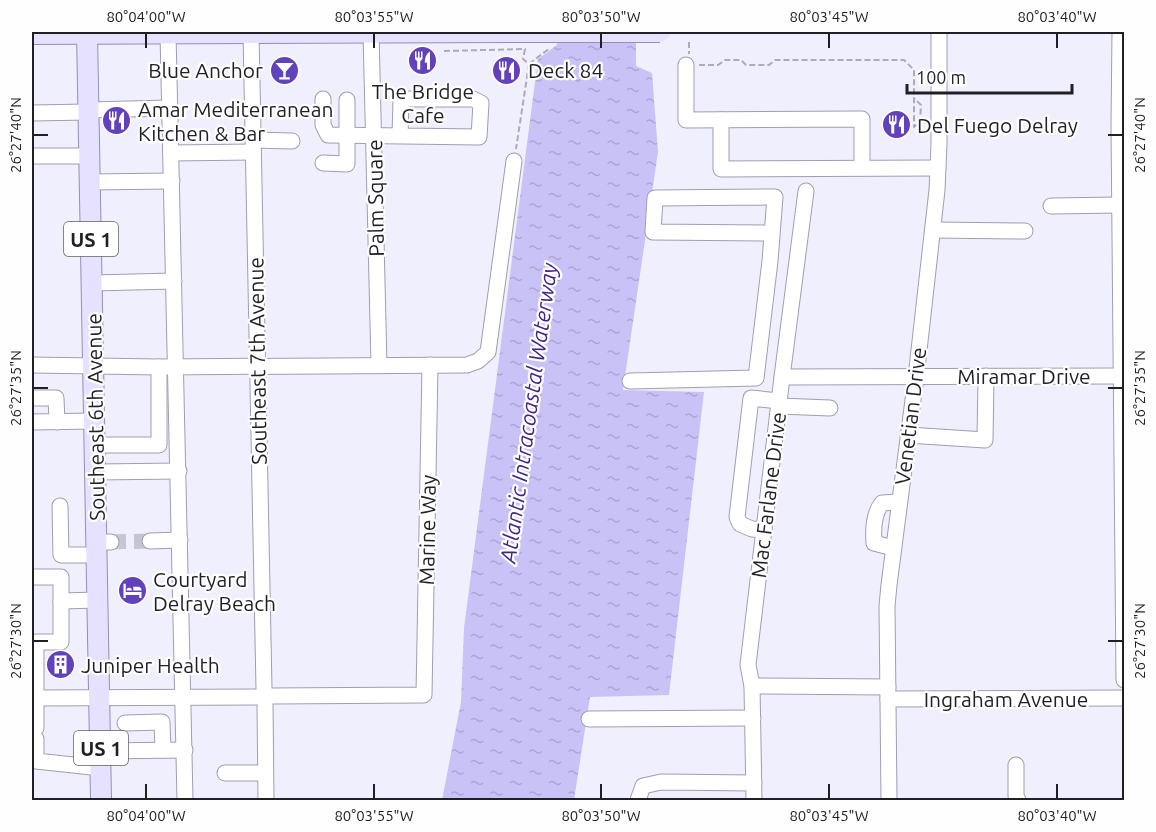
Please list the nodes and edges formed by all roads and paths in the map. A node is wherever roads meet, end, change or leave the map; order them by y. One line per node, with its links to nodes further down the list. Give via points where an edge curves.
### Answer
1 (371, 32): 2 (main road); 9 (main road); 25 (street, Palm Square)
2 (532, 32): 3 (main road, bridge)
3 (660, 32): 4 (main road)
4 (666, 32)
5 (939, 32): 35 (street, Venetian Drive)
6 (1119, 32): 23 (street)
7 (87, 33): 8 (main road); 10 (main road); 20 (main road, Southeast 6th Avenue / US 1)
8 (168, 33): 9 (main road); 19 (street)
9 (251, 33): 28 (street, Southeast 7th Avenue)
10 (32, 34)
11 (689, 42): 14 (path)
12 (553, 45): 15 (path)
13 (444, 51): 15 (path, via 525,49 523,59)
14 (690, 63): 16 (path, via 718,65 725,60 741,60 746,65 769,65 775,60 904,60 914,70); 22 (street, via 686,120)
15 (530, 64): 32 (path)
16 (914, 98): 16 (path, via 914,109 914,127 920,122 921,105)
17 (323, 99): 24 (street, via 323,125 328,135)
18 (347, 100): 24 (street)
19 (170, 108): 20 (street); 29 (street)
20 (88, 111): 21 (street); 31 (main road, Southeast 6th Avenue / US 1)
21 (32, 113)
22 (721, 120): 34 (street, via 862,119); 34 (street, via 721,169)
23 (1122, 126): 36 (street)
24 (347, 135): 25 (street); 33 (street, via 347,164)
25 (374, 136): 26 (street); 53 (street, Palm Square)
26 (400, 136): 26 (street, via 480,137 481,103 473,99 401,99)
27 (292, 141): 28 (street)
28 (253, 146): 29 (street); 56 (street, Southeast 7th Avenue)
29 (171, 153): 37 (street)
30 (32, 156): 31 (street)
31 (89, 156): 38 (main road, Southeast 6th Avenue / US 1)
32 (514, 161): 54 (street, via 489,352 467,365)
33 (323, 163)
34 (862, 168): 35 (street)
35 (938, 168): 42 (street, Venetian Drive)
36 (1122, 173): 40 (street)
37 (172, 181): 38 (street); 47 (street)
38 (90, 182): 48 (main road, Southeast 6th Avenue / US 1)
39 (806, 191): 46 (street, Mac Farlane Drive)
40 (1120, 205): 41 (street); 49 (street)
41 (1051, 206)
42 (933, 230): 43 (street); 62 (street, Venetian Drive)
43 (1025, 231)
44 (772, 233): 44 (street, via 775,197 655,198 653,232); 45 (street)
45 (770, 261): 46 (street); 50 (street)
46 (797, 263): 51 (street, Mac Farlane Drive)
47 (174, 281): 48 (street); 58 (street)
48 (92, 283): 55 (main road, Southeast 6th Avenue / US 1)
49 (1123, 290): 60 (street)
50 (762, 332): 51 (street); 63 (street, via 756,378)
51 (787, 339): 61 (street, Mac Farlane Drive)
52 (32, 365): 55 (street)
53 (379, 365): 54 (street); 56 (street)
54 (430, 365): 94 (street, Marine Way, via 424,695)
55 (93, 366): 57 (street); 68 (main road, Southeast 6th Avenue / US 1)
56 (257, 366): 58 (street); 94 (street, Southeast 7th Avenue)
57 (159, 367): 58 (street); 72 (street, via 159,445)
58 (176, 367): 73 (street)
59 (986, 376): 60 (street, Miramar Drive); 62 (street, Miramar Drive); 71 (street, via 985,440)
60 (1122, 376): 64 (street)
61 (782, 377): 62 (street, Miramar Drive); 66 (street, Mac Farlane Drive)
62 (916, 377): 71 (street, Venetian Drive)
63 (630, 381)
64 (1123, 392): 75 (street)
65 (32, 398): 70 (street, via 56,398)
66 (779, 404): 67 (street); 79 (street, Mac Farlane Drive); 79 (street, via 751,398 737,517 740,524)
67 (830, 408)
68 (95, 421): 70 (street); 72 (main road, Southeast 6th Avenue / US 1)
69 (32, 422): 70 (street)
70 (57, 422)
71 (908, 435): 76 (street, Venetian Drive)
72 (95, 445): 74 (main road, Southeast 6th Avenue / US 1)
73 (178, 471): 74 (street); 80 (street)
74 (96, 472): 82 (main road, Southeast 6th Avenue / US 1)
75 (1124, 488): 78 (street)
76 (899, 502): 83 (street, Venetian Drive); 83 (street, via 882,503 873,535 874,543)
77 (60, 506): 82 (street, via 61,555)
78 (1124, 517): 85 (street)
79 (764, 530): 92 (street, Mac Farlane Drive, via 748,665)
80 (180, 540): 81 (street); 95 (street)
81 (150, 541)
82 (102, 547): 86 (main road, Southeast 6th Avenue / US 1)
83 (893, 548): 93 (street, Venetian Drive, via 887,606)
84 (32, 577): 87 (street, via 61,577)
85 (1124, 580): 88 (street)
86 (98, 600): 87 (street); 97 (main road, Southeast 6th Avenue / US 1)
87 (61, 601): 96 (street, via 61,642 36,642)
88 (1124, 609): 89 (street)
89 (1124, 629): 90 (street)
90 (1124, 675): 91 (street)
91 (1125, 680)
92 (752, 686): 93 (street, Ingraham Avenue); 99 (street, Mac Farlane Drive)
93 (888, 693): 98 (street, Ingraham Avenue); 114 (street, Venetian Drive)
94 (264, 696): 95 (street); 107 (street, Southeast 7th Avenue)
95 (184, 697): 97 (street); 103 (street)
96 (34, 698): 97 (street); 104 (street, via 36,761)
97 (100, 698): 104 (main road, Southeast 6th Avenue / US 1)
98 (1125, 698)
99 (753, 718): 100 (street); 108 (street, Mac Farlane Drive)
100 (589, 719)
101 (125, 723): 102 (street, via 162,722)
102 (163, 750): 103 (street); 104 (street)
103 (185, 750): 110 (street)
104 (101, 760): 109 (main road, Southeast 6th Avenue / US 1)
105 (1016, 765): 115 (street)
106 (225, 773): 107 (street)
107 (265, 773): 111 (street, Southeast 7th Avenue)
108 (754, 783): 112 (street, via 661,782 643,786); 113 (street, Mac Farlane Drive)
109 (101, 801)
110 (185, 801)
111 (266, 801)
112 (638, 801)
113 (754, 801)
114 (890, 801)
115 (1018, 801)

